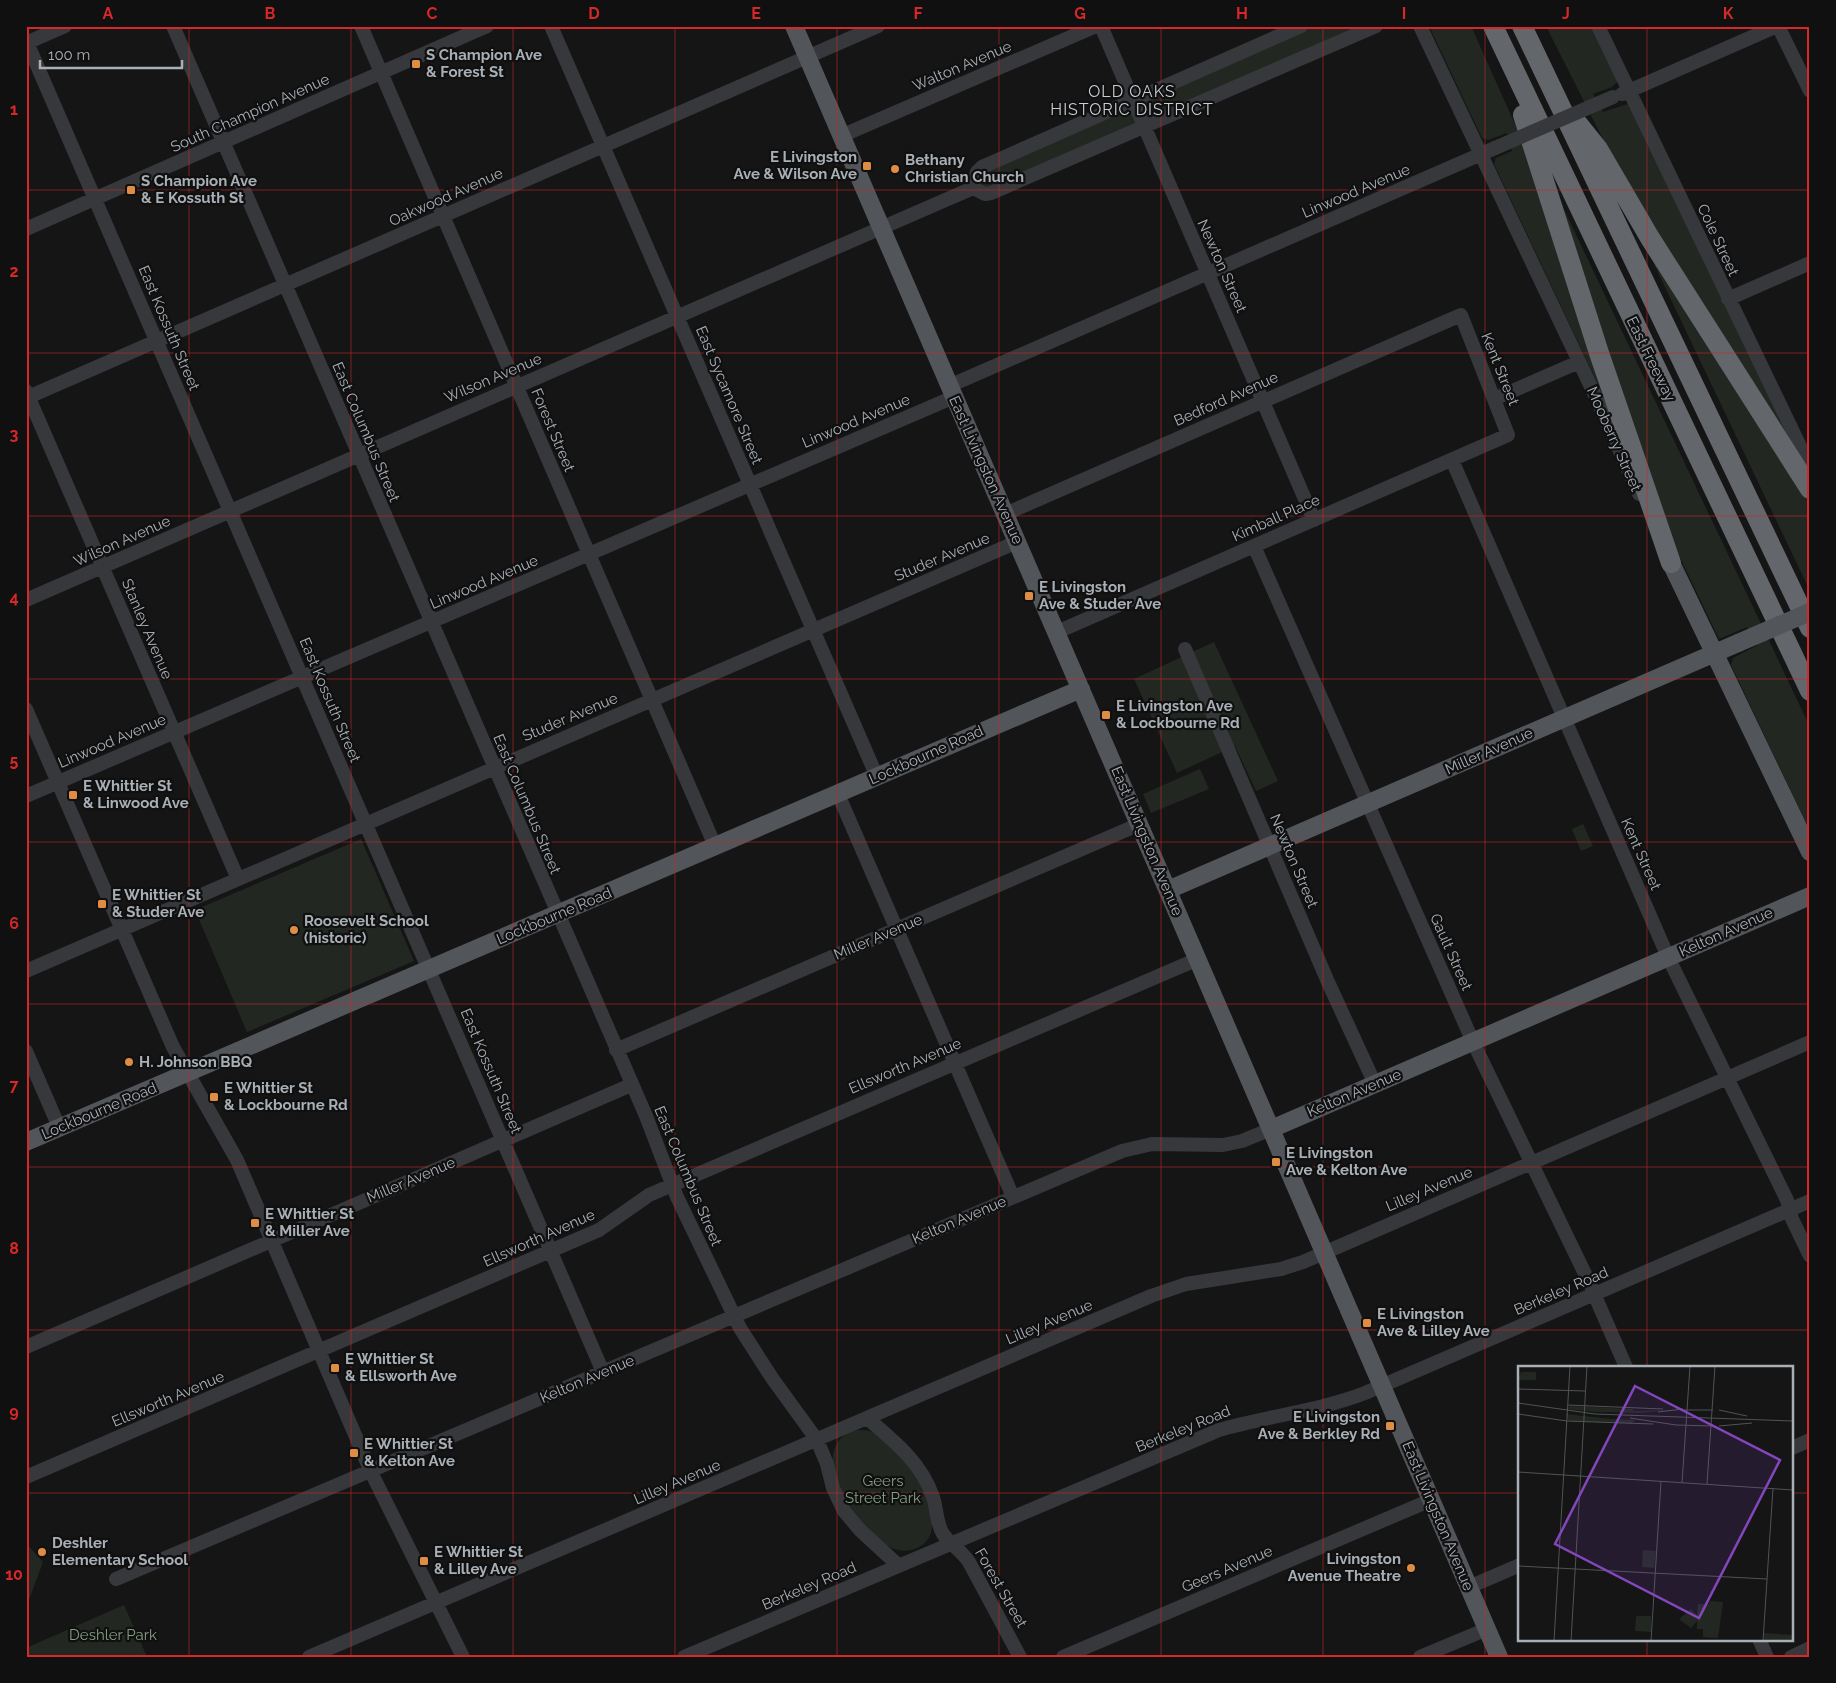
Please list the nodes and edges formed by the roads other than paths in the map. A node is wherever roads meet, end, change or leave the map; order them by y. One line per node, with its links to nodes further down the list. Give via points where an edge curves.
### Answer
1 (65, 26): 17 (street)
2 (173, 26): 27 (street, East Columbus Street)
3 (361, 26): 19 (street, Forest Street)
4 (487, 26): 19 (street, South Champion Avenue)
5 (552, 26): 28 (street, East Sycamore Street)
6 (794, 26): 18 (main road, East Livingston Avenue)
7 (878, 26): 18 (street, Oakwood Avenue)
8 (1096, 26): 26 (street, Walton Avenue)
9 (1101, 26): 24 (street, Newton Street)
10 (1301, 26): 24 (street)
11 (1376, 26): 25 (street)
12 (1420, 26): 29 (street, Mooberry Street)
13 (1493, 26): 20 (highway, East Freeway)
14 (1522, 26): 23 (highway, East Freeway)
15 (1598, 26): 21 (street, Cole Street)
16 (1778, 26): 21 (street, Linwood Avenue); 22 (street)
17 (27, 42): 31 (street, East Kossuth Street)
18 (807, 58): 26 (main road, East Livingston Avenue); 28 (street, Oakwood Avenue)
19 (381, 73): 27 (street, South Champion Avenue); 32 (street, Forest Street)
20 (1520, 84): 60 (highway, via 1524,122); 72 (highway, East Freeway)
21 (1629, 91): 29 (street, Linwood Avenue, bridge); 38 (street, Cole Street)
22 (1810, 91)
23 (1558, 99): 53 (highway, via 1598,149 1650,238); 65 (highway, East Freeway)
24 (1133, 101): 25 (street, Newton Street); 30 (street, via 982,167 977,172)
25 (1144, 127): 30 (street, via 991,194); 36 (street, Newton Street)
26 (841, 136): 33 (main road, East Livingston Avenue)
27 (223, 142): 31 (street, South Champion Avenue); 37 (street, East Columbus Street)
28 (604, 146): 32 (street, Oakwood Avenue); 40 (street, East Sycamore Street)
29 (1481, 154): 36 (street, Linwood Avenue); 42 (street, Mooberry Street)
30 (974, 188): 33 (street, Wilson Avenue)
31 (95, 199): 34 (street, South Champion Avenue); 41 (street, East Kossuth Street)
32 (443, 216): 37 (street, Oakwood Avenue); 43 (street, Forest Street)
33 (882, 228): 40 (street, Wilson Avenue); 44 (main road, East Livingston Avenue)
34 (26, 229)
35 (1810, 263): 38 (street)
36 (1207, 273): 44 (street, Linwood Avenue); 47 (street, Newton Street)
37 (285, 285): 41 (street, Oakwood Avenue); 49 (street, East Columbus Street)
38 (1728, 299): 51 (street, Cole Street)
39 (1461, 315): 46 (street, Kent Street); 47 (street, Bedford Avenue)
40 (677, 316): 43 (street, Wilson Avenue); 52 (street, East Sycamore Street)
41 (157, 342): 45 (street, Oakwood Avenue); 54 (street, East Kossuth Street)
42 (1579, 362): 46 (street); 60 (street, Mooberry Street)
43 (516, 386): 49 (street, Wilson Avenue); 59 (street, Forest Street)
44 (952, 391): 52 (street, Linwood Avenue); 55 (main road, East Livingston Avenue)
45 (27, 395): 61 (street, Stanley Avenue)
46 (1494, 399): 48 (street, Kent Street)
47 (1262, 401): 55 (street, Bedford Avenue); 56 (street, Newton Street)
48 (1508, 435): 50 (street, Kimball Place)
49 (358, 454): 54 (street, Wilson Avenue); 64 (street, East Columbus Street)
50 (1452, 460): 56 (street, Kimball Place); 75 (street, Kent Street)
51 (1810, 467)
52 (750, 484): 59 (street, Linwood Avenue); 66 (street, East Sycamore Street)
53 (1810, 489)
54 (230, 510): 61 (street, Wilson Avenue); 70 (street, East Kossuth Street)
55 (1005, 514): 57 (main road, East Livingston Avenue)
56 (1314, 520): 58 (street, Kimball Place)
57 (1017, 542): 66 (street, Studer Avenue); 67 (main road, East Livingston Avenue)
58 (1254, 546): 67 (street, Kimball Place); 82 (street, Gault Street)
59 (589, 554): 64 (street, Linwood Avenue); 73 (street, Forest Street)
60 (1671, 563): 69 (main road, Mooberry Street)
61 (103, 567): 62 (street, Wilson Avenue); 76 (street, Stanley Avenue)
62 (26, 600)
63 (1810, 612): 69 (main road, Miller Avenue, bridge)
64 (431, 622): 70 (street, Linwood Avenue); 77 (street, East Columbus Street)
65 (1810, 628)
66 (813, 630): 73 (street, Studer Avenue); 78 (street, East Sycamore Street)
67 (1057, 632): 71 (main road, East Livingston Avenue)
68 (1185, 649): 86 (street, Newton Street)
69 (1714, 653): 75 (main road, Miller Avenue); 87 (main road, Mooberry Street)
70 (302, 677): 76 (street, Linwood Avenue); 83 (street, East Kossuth Street)
71 (1081, 689): 78 (main road, Lockbourne Road); 84 (main road, East Livingston Avenue)
72 (1810, 691)
73 (652, 700): 77 (street, Studer Avenue); 85 (street, Forest Street)
74 (26, 709): 79 (street)
75 (1564, 718): 82 (main road, Miller Avenue); 94 (street, Kent Street)
76 (174, 732): 79 (street, Linwood Avenue); 88 (street, Stanley Avenue)
77 (494, 768): 83 (street, Studer Avenue); 91 (street, East Columbus Street)
78 (877, 777): 80 (main road, Lockbourne Road)
79 (58, 782): 81 (street, Linwood Avenue); 93 (street)
80 (838, 794): 85 (main road, Lockbourne Road); 92 (street)
81 (26, 796)
82 (1368, 804): 86 (main road, Miller Avenue); 98 (street, Gault Street)
83 (366, 824): 88 (street, Studer Avenue); 97 (street, East Kossuth Street)
84 (1140, 824): 89 (main road, East Livingston Avenue); 92 (street, Miller Avenue)
85 (715, 846): 91 (main road, Lockbourne Road)
86 (1270, 846): 89 (main road, Miller Avenue); 105 (street, Newton Street)
87 (1810, 852)
88 (238, 879): 93 (street, Studer Avenue)
89 (1168, 890): 95 (main road, East Livingston Avenue)
90 (1810, 896): 94 (main road, Kelton Avenue)
91 (557, 914): 97 (main road, Lockbourne Road); 100 (street, East Columbus Street)
92 (898, 928): 100 (street, Miller Avenue); 102 (street)
93 (122, 929): 96 (street, Studer Avenue); 103 (street, via 173,1048)
94 (1668, 957): 98 (main road, Kelton Avenue); 104 (street, Kent Street)
95 (1198, 959): 102 (street, Ellsworth Avenue); 108 (main road, East Livingston Avenue)
96 (26, 970)
97 (429, 970): 103 (main road, Lockbourne Road); 109 (street, East Kossuth Street)
98 (1473, 1042): 105 (main road, Kelton Avenue); 111 (street, Gault Street)
99 (1810, 1042): 104 (street, Lilley Avenue)
100 (616, 1050): 106 (street, East Columbus Street)
101 (26, 1051): 107 (street)
102 (956, 1062): 112 (street, Ellsworth Avenue); 113 (street)
103 (188, 1074): 107 (main road, Lockbourne Road); 116 (street, via 237,1160)
104 (1727, 1078): 111 (street, Lilley Avenue); 115 (street, Kent Street)
105 (1376, 1084): 108 (main road, Kelton Avenue)
106 (631, 1085): 109 (street, Miller Avenue); 112 (street, East Columbus Street)
107 (60, 1127): 110 (main road, Lockbourne Road)
108 (1271, 1129): 113 (street, Kelton Avenue, via 1223,1145 1152,1144 1122,1151); 118 (main road, East Livingston Avenue)
109 (503, 1141): 116 (street, Miller Avenue); 117 (street, East Kossuth Street)
110 (26, 1142)
111 (1531, 1163): 118 (street, Lilley Avenue); 120 (street, Gault Street)
112 (672, 1184): 117 (street, Ellsworth Avenue, via 642,1199 600,1230); 121 (street, East Columbus Street)
113 (1013, 1197): 121 (street, Kelton Avenue)
114 (1810, 1201): 115 (street, Berkeley Road)
115 (1790, 1210): 119 (street, Kent Street); 120 (street, Berkeley Road)
116 (272, 1240): 122 (street, Miller Avenue); 123 (street)
117 (551, 1251): 123 (street, Ellsworth Avenue); 125 (street, East Kossuth Street)
118 (1324, 1252): 126 (main road, East Livingston Avenue); 127 (street, Lilley Avenue, via 1281,1269 1208,1279 1173,1288)
119 (1810, 1256)
120 (1594, 1294): 124 (street, Gault Street); 126 (street, Berkeley Road)
121 (734, 1316): 125 (street, Kelton Avenue); 128 (street, East Columbus Street, via 763,1364)
122 (26, 1347)
123 (320, 1351): 131 (street); 132 (street, Ellsworth Avenue)
124 (1626, 1366)
125 (603, 1372): 131 (street, Kelton Avenue)
126 (1382, 1386): 133 (main road, East Livingston Avenue); 134 (street, Berkeley Road, via 1331,1405 1219,1430)
127 (868, 1418): 128 (street, Lilley Avenue); 134 (street, Forest Street, via 912,1458 933,1497 944,1534)
128 (817, 1440): 135 (street, East Columbus Street, via 844,1511); 139 (street, Lilley Avenue)
129 (1810, 1440): 130 (street)
130 (1794, 1447)
131 (371, 1472): 137 (street, Kelton Avenue); 139 (street)
132 (26, 1477)
133 (1431, 1500): 138 (main road, East Livingston Avenue); 147 (street, Geers Avenue)
134 (952, 1543): 135 (street, Berkeley Road); 146 (street, Forest Street, via 969,1562)
135 (898, 1565): 145 (street, Berkeley Road)
136 (1518, 1566): 138 (street)
137 (116, 1579)
138 (1469, 1587): 140 (main road, East Livingston Avenue)
139 (435, 1603): 143 (street, Lilley Avenue); 144 (street)
140 (1487, 1629): 148 (street); 149 (main road, East Livingston Avenue)
141 (1759, 1640): 150 (street)
142 (1810, 1648): 151 (street)
143 (309, 1657)
144 (463, 1657)
145 (684, 1657)
146 (1020, 1657)
147 (1063, 1657)
148 (1420, 1657)
149 (1499, 1657)
150 (1767, 1657)
151 (1791, 1657)

